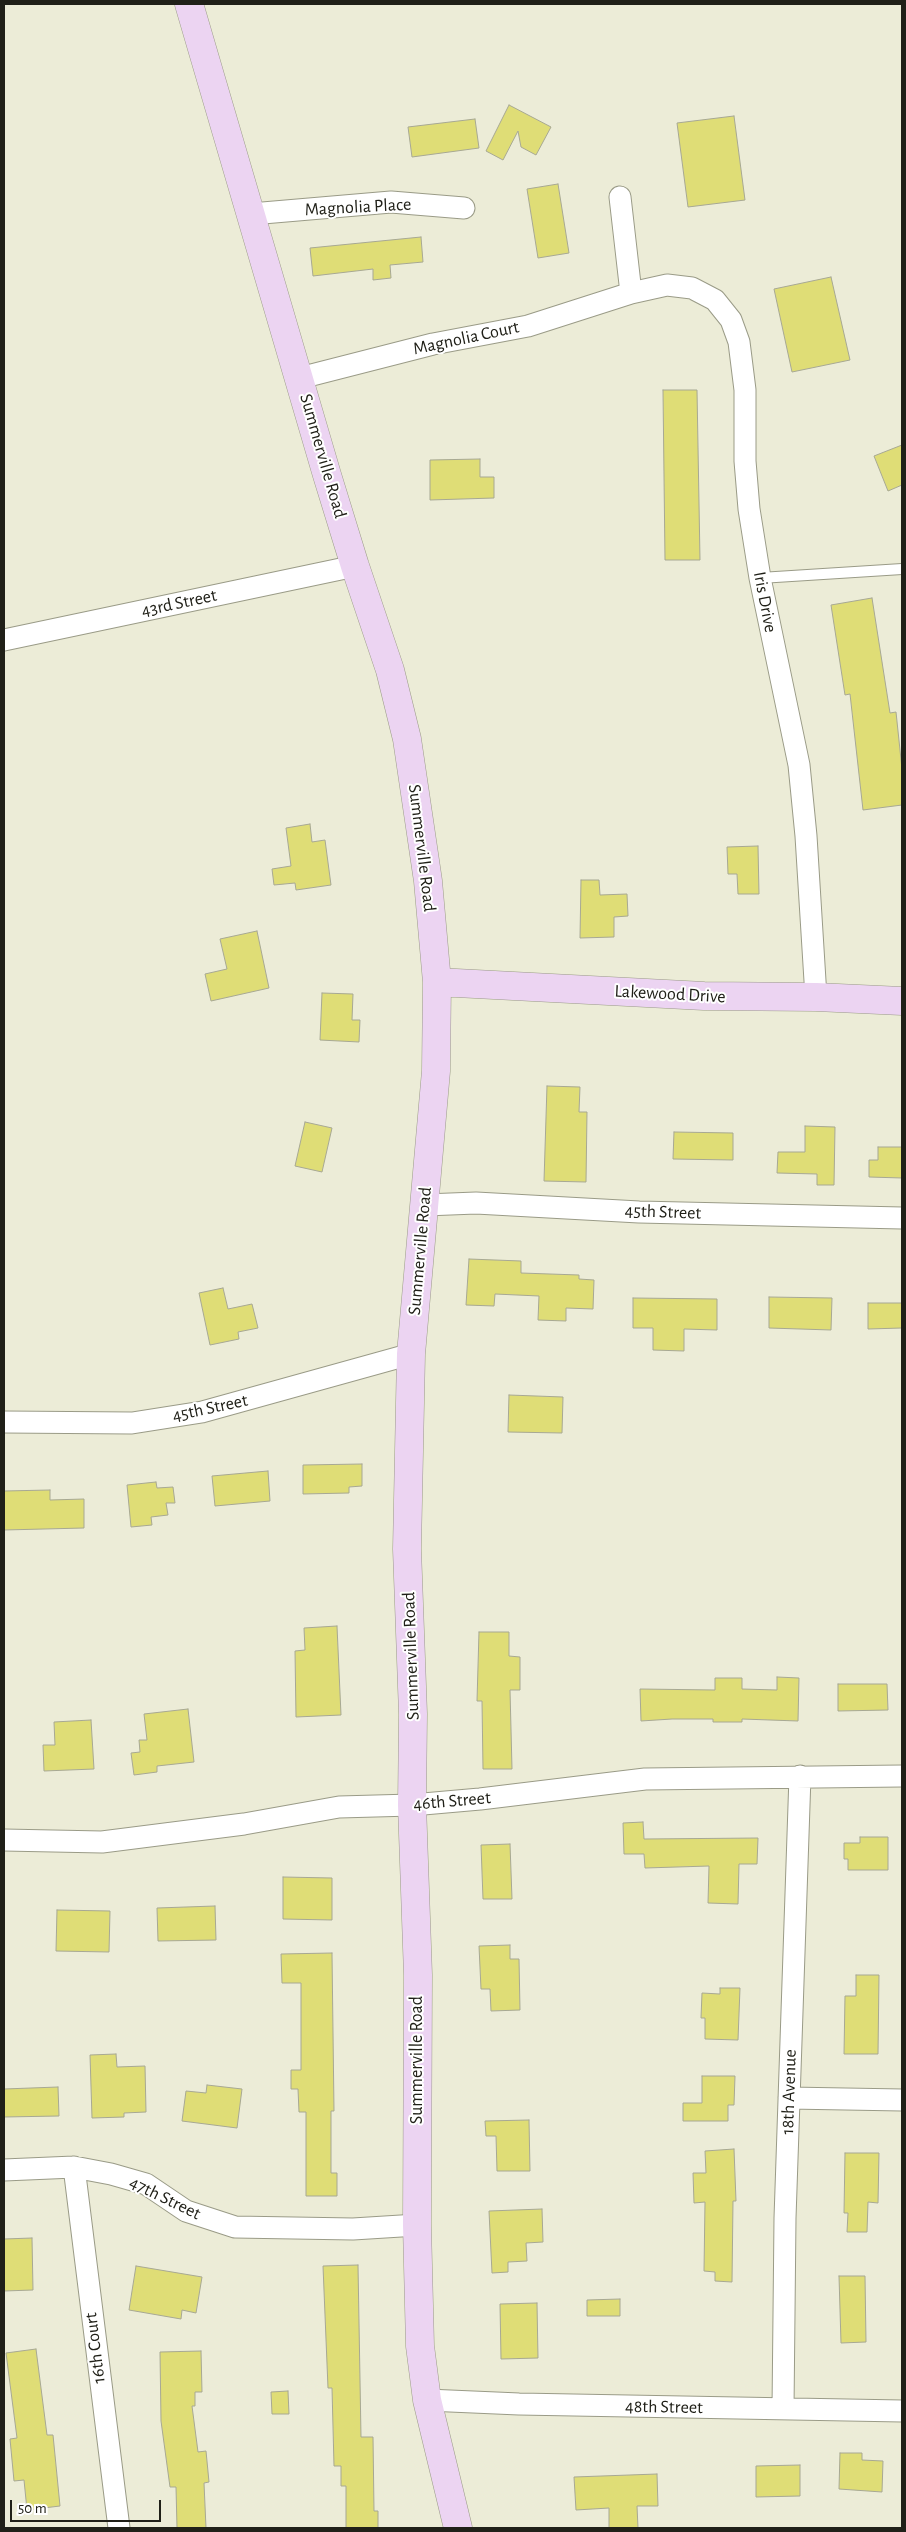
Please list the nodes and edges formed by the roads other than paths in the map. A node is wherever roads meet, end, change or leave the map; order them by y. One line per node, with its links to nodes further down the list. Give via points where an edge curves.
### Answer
1 (189, 4): 4 (main road, Summerville Road)
2 (620, 196): 5 (street)
3 (464, 208): 4 (street, Magnolia Place, via 390,202)
4 (251, 214): 6 (main road, Summerville Road)
5 (631, 293): 6 (street, Magnolia Court, via 528,326 433,344); 9 (street, Iris Drive, via 666,285 692,288 715,300 731,320 739,342 744,390 745,461)
6 (300, 378): 7 (main road, Summerville Road)
7 (355, 566): 10 (street, 43rd Street); 11 (main road, Summerville Road, via 390,670 407,739 428,881)
8 (902, 569): 9 (lane)
9 (760, 578): 12 (street, Iris Drive, via 799,764)
10 (4, 640)
11 (437, 982): 12 (main road, Lakewood Drive, via 704,996); 14 (main road, Summerville Road, via 436,1071)
12 (816, 997): 13 (main road, Lakewood Drive)
13 (902, 1001)
14 (425, 1205): 15 (street, 45th Street); 16 (main road, Summerville Road)
15 (902, 1218)
16 (411, 1354): 17 (street, 45th Street, via 202,1412 132,1423); 20 (main road, Summerville Road, via 407,1549 413,1714)
17 (4, 1422)
18 (800, 1776): 19 (street, 46th Street); 20 (street, 46th Street, via 645,1779); 22 (street, 18th Avenue)
19 (902, 1776)
20 (412, 1805): 21 (street, 46th Street, via 339,1807 244,1824 102,1842); 26 (main road, Summerville Road, via 418,1975)
21 (4, 1840)
22 (789, 2098): 23 (street); 28 (street, 18th Avenue)
23 (902, 2100)
24 (74, 2167): 25 (street, 47th Street); 26 (street, 47th Street, via 146,2184 186,2211 235,2227 353,2229); 30 (street, 16th Court)
25 (4, 2170)
26 (417, 2224): 27 (main road, Summerville Road, via 420,2346)
27 (427, 2400): 28 (street, 48th Street); 31 (main road, Summerville Road)
28 (783, 2409): 29 (street, 48th Street)
29 (902, 2411)
30 (119, 2528)
31 (458, 2528)

